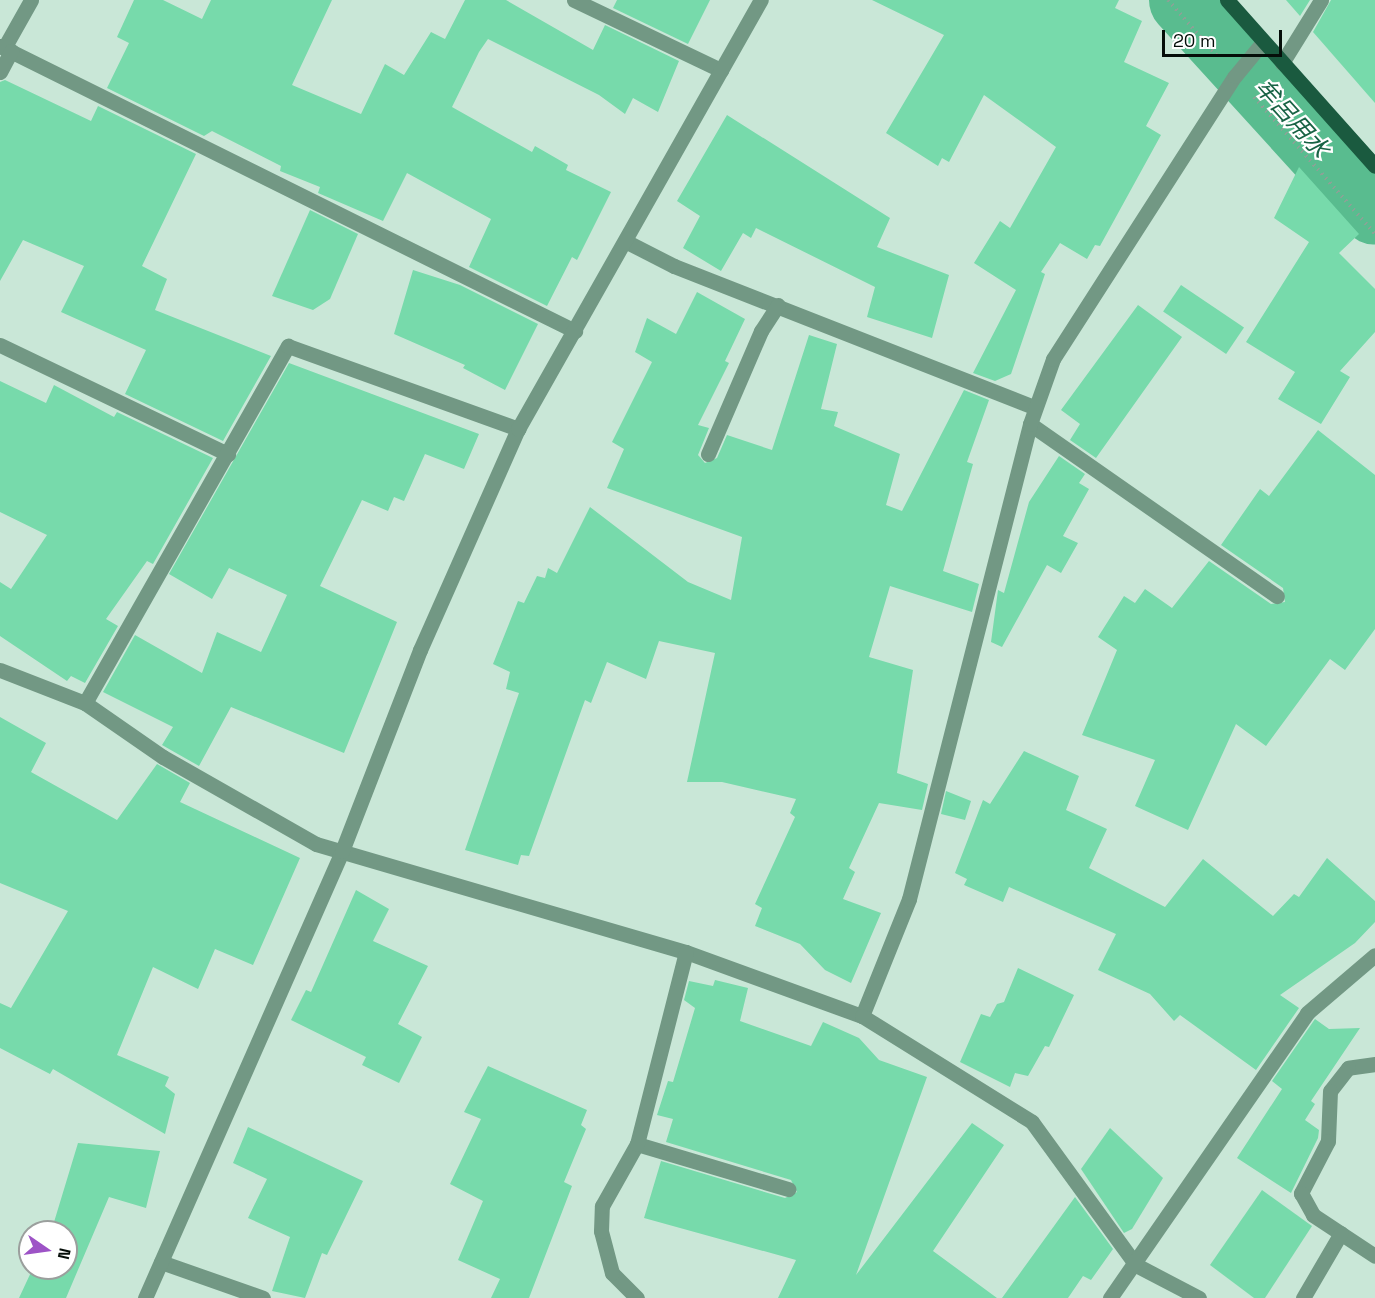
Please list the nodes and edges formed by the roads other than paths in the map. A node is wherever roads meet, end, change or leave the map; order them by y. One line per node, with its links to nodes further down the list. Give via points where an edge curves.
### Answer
1 (32, 0): 7 (street)
2 (574, 0): 9 (street)
3 (761, 0): 9 (street)
4 (1227, 0): 6 (main road)
5 (1321, 0): 8 (street)
6 (1260, 46): 8 (main road); 16 (street, via 1235,76 1053,359)
7 (5, 49): 10 (street); 14 (street)
8 (1282, 63): 11 (main road)
9 (721, 70): 12 (street)
10 (0, 72)
11 (1375, 166)
12 (625, 241): 13 (street, via 675,266); 14 (street)
13 (778, 305): 16 (street); 20 (street, via 761,331)
14 (575, 331): 18 (street)
15 (0, 345): 19 (street)
16 (1034, 407): 17 (street)
17 (1030, 424): 21 (street); 27 (street, via 909,899)
18 (518, 429): 19 (street, via 288,346); 24 (street, via 420,650)
19 (228, 454): 23 (street)
20 (708, 454)
21 (1277, 596)
22 (0, 670): 23 (street)
23 (85, 703): 24 (street, via 163,757 316,843)
24 (342, 851): 25 (street); 33 (street)
25 (686, 952): 27 (street); 29 (street)
26 (1375, 955): 34 (street, via 1307,1013)
27 (862, 1016): 34 (street, via 1032,1122)
28 (1375, 1064): 31 (street, via 1348,1068 1330,1091 1328,1141 1301,1193 1313,1215)
29 (637, 1144): 30 (street); 37 (street, via 603,1206 601,1231 612,1273)
30 (788, 1190)
31 (1341, 1233): 32 (street); 40 (street)
32 (1375, 1256)
33 (161, 1262): 35 (street); 36 (street)
34 (1136, 1265): 38 (street); 39 (street)
35 (145, 1298)
36 (263, 1298)
37 (637, 1298)
38 (1110, 1298)
39 (1199, 1298)
40 (1303, 1298)

